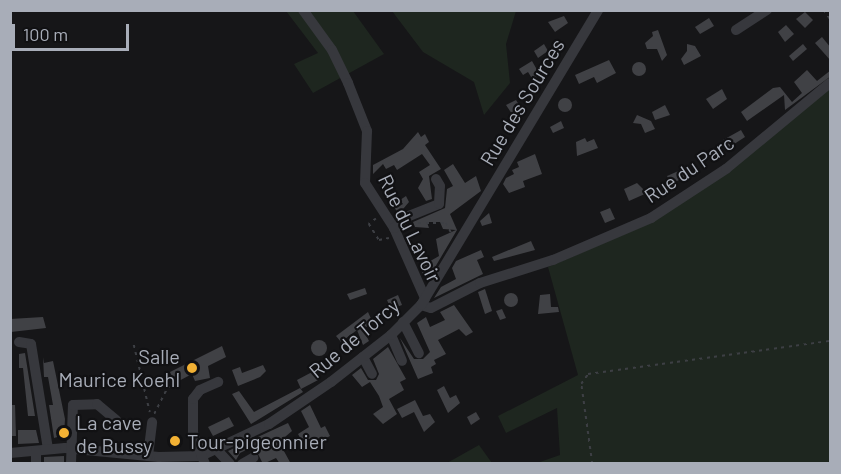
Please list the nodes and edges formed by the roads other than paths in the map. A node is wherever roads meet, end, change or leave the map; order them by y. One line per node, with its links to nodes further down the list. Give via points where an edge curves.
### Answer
1 (303, 10): 8 (street, Rue du Lavoir, via 332,50 352,93 367,131 365,183)
2 (598, 10): 7 (street, Rue des Sources)
3 (767, 10): 4 (street)
4 (736, 30)
5 (831, 83): 9 (street, Rue du Parc, via 726,169 678,202 553,261 480,284 431,308)
6 (436, 179): 8 (street, via 440,186 439,204)
7 (495, 182): 9 (street, Rue de Torcy)
8 (396, 231): 9 (street, Rue du Lavoir)
9 (423, 302): 10 (street, Rue de Torcy)
10 (404, 322): 11 (street, Rue de Torcy); 13 (street)
11 (391, 335): 14 (street, Rue de Torcy); 15 (street)
12 (19, 342): 20 (street, via 31,344)
13 (419, 353)
14 (363, 357): 16 (street); 22 (street, Rue de Torcy, via 300,405)
15 (402, 361)
16 (372, 374)
17 (218, 382): 27 (street, via 200,390 194,399 192,425)
18 (116, 420): 21 (street, via 97,404 73,405)
19 (152, 422): 26 (street)
20 (48, 449): 21 (street, Rue de Torcy); 23 (street, Rue de Torcy)
21 (71, 450): 26 (street, Rue de Torcy); 30 (street)
22 (217, 450): 27 (street, Rue de Torcy); 31 (street)
23 (36, 451): 24 (street, Rue de Torcy); 29 (street)
24 (10, 453)
25 (253, 458): 32 (street)
26 (155, 459): 28 (street, Rue de Torcy)
27 (203, 460): 28 (street, Rue de Torcy)
28 (190, 461)
29 (36, 464)
30 (71, 464)
31 (230, 464)
32 (242, 464)

